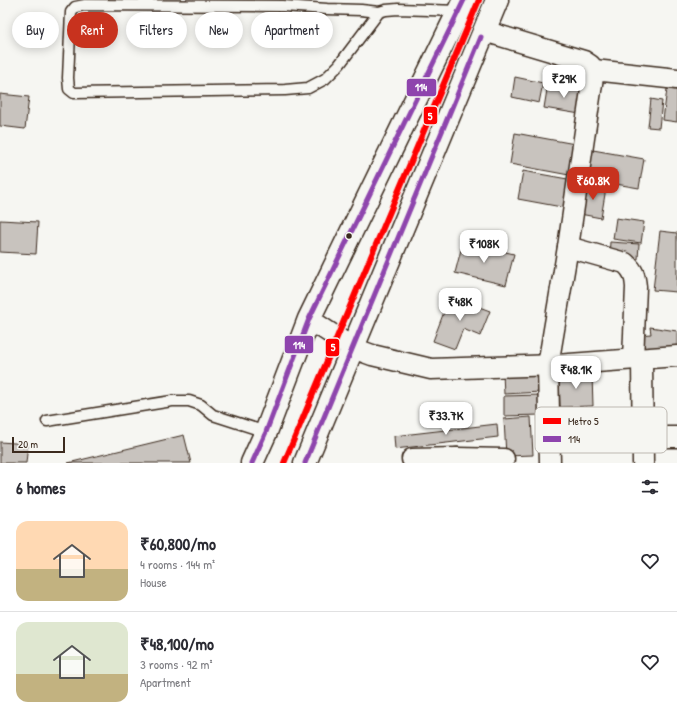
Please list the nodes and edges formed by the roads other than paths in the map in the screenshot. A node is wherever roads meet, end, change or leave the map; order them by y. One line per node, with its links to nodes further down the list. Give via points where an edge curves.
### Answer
1 (497, 0): 4 (main road)
2 (461, 6): 3 (lane); 8 (main road)
3 (379, 12): 3 (lane, via 339,65 325,79 308,88 74,93 69,89 71,12 75,7 283,6)
4 (484, 31): 5 (street, via 584,61); 9 (main road)
5 (594, 70): 6 (street); 7 (street)
6 (677, 79)
7 (568, 247): 11 (street, via 625,263 631,268 636,287); 12 (street)
8 (309, 319): 9 (street); 16 (main road)
9 (353, 348): 12 (street, via 431,369); 23 (main road)
10 (677, 356): 11 (street)
11 (638, 359): 12 (street); 14 (street)
12 (548, 365): 13 (street)
13 (549, 407)
14 (640, 407)
15 (47, 422): 16 (lane, via 172,401 189,401 201,405 213,414)
16 (266, 432): 22 (main road)
17 (550, 453): 24 (street)
18 (643, 453): 25 (street)
19 (412, 459): 21 (street)
20 (504, 459): 21 (street)
21 (457, 461)
22 (252, 463)
23 (305, 463)
24 (550, 463)
25 (643, 463)

